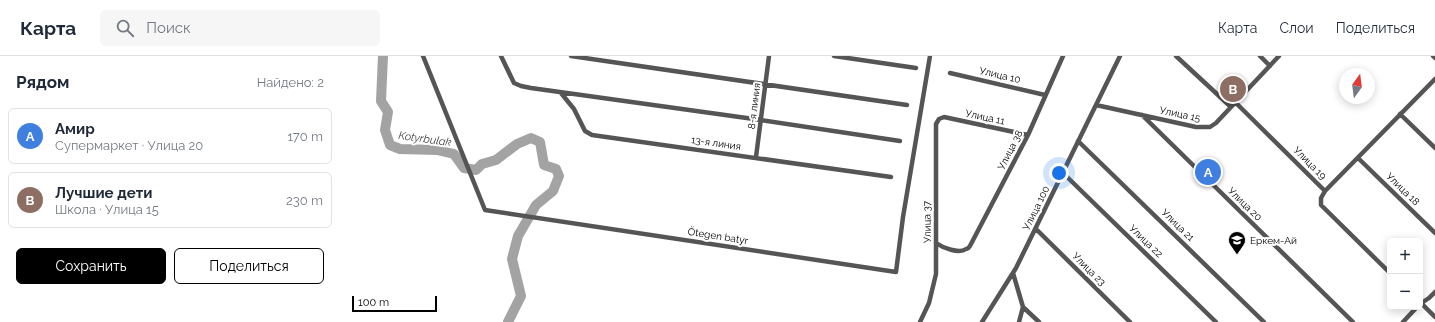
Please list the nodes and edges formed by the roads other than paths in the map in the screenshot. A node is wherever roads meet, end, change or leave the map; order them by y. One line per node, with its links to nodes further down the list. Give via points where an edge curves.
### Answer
1 (423, 56): 6 (street, Ötegen batyr, via 485,210 896,272)
2 (500, 56): 19 (street, via 514,83)
3 (571, 56): 18 (street)
4 (769, 56): 18 (street, 8-я линия)
5 (834, 56): 15 (street)
6 (930, 56)
7 (1063, 56): 20 (street, Улица 38)
8 (1120, 56): 23 (street, Улица 100)
9 (1176, 56): 24 (street)
10 (1260, 56): 14 (street)
11 (1280, 56): 14 (street, Улица 15)
12 (1433, 56): 13 (street)
13 (1435, 58)
14 (1270, 66): 21 (street, Улица 15)
15 (916, 68)
16 (950, 73): 20 (street, Улица 10)
17 (1435, 78): 25 (street)
18 (765, 84): 22 (street); 28 (street, 8-я линия)
19 (561, 93): 28 (street); 33 (street, 13-я линия, via 574,109 588,134)
20 (1045, 95): 29 (street, Улица 38)
21 (1236, 103): 24 (street, Улица 15); 37 (street, Улица 19)
22 (907, 105)
23 (1096, 105): 26 (street, Улица 15); 31 (street, Улица 100)
24 (1231, 107): 26 (street, Улица 15, via 1216,123 1204,128)
25 (1400, 114): 32 (street); 34 (street)
26 (1142, 115): 56 (street, Улица 20)
27 (939, 119): 29 (street, Улица 11, via 944,117); 40 (street, Улица 37, via 936,124)
28 (761, 120): 30 (street); 33 (street, 8-я линия)
29 (1028, 135): 40 (street, Улица 38, via 967,249 959,251)
30 (900, 141)
31 (1078, 142): 35 (street, Улица 100); 55 (street, Улица 21)
32 (1435, 148)
33 (756, 157): 36 (street, 13-я линия)
34 (1358, 158): 37 (street); 39 (street, Улица 18)
35 (1063, 173): 38 (street, Улица 100); 54 (street, Улица 22)
36 (891, 177)
37 (1325, 191): 41 (street, Улица 19, via 1321,198 1321,206)
38 (1036, 229): 42 (street, Улица 100); 53 (street, Улица 23)
39 (1435, 233)
40 (936, 243): 49 (street, Улица 37, via 936,274 932,294)
41 (1387, 270)
42 (1013, 273): 45 (street); 50 (street, Улица 100)
43 (1435, 292): 44 (street)
44 (1423, 302)
45 (1023, 306): 51 (street); 52 (street)
46 (1423, 307): 48 (street)
47 (1413, 310): 57 (street)
48 (1435, 317)
49 (920, 322)
50 (982, 322)
51 (1019, 322)
52 (1039, 322)
53 (1130, 322)
54 (1216, 322)
55 (1264, 322)
56 (1353, 322)
57 (1402, 322)

